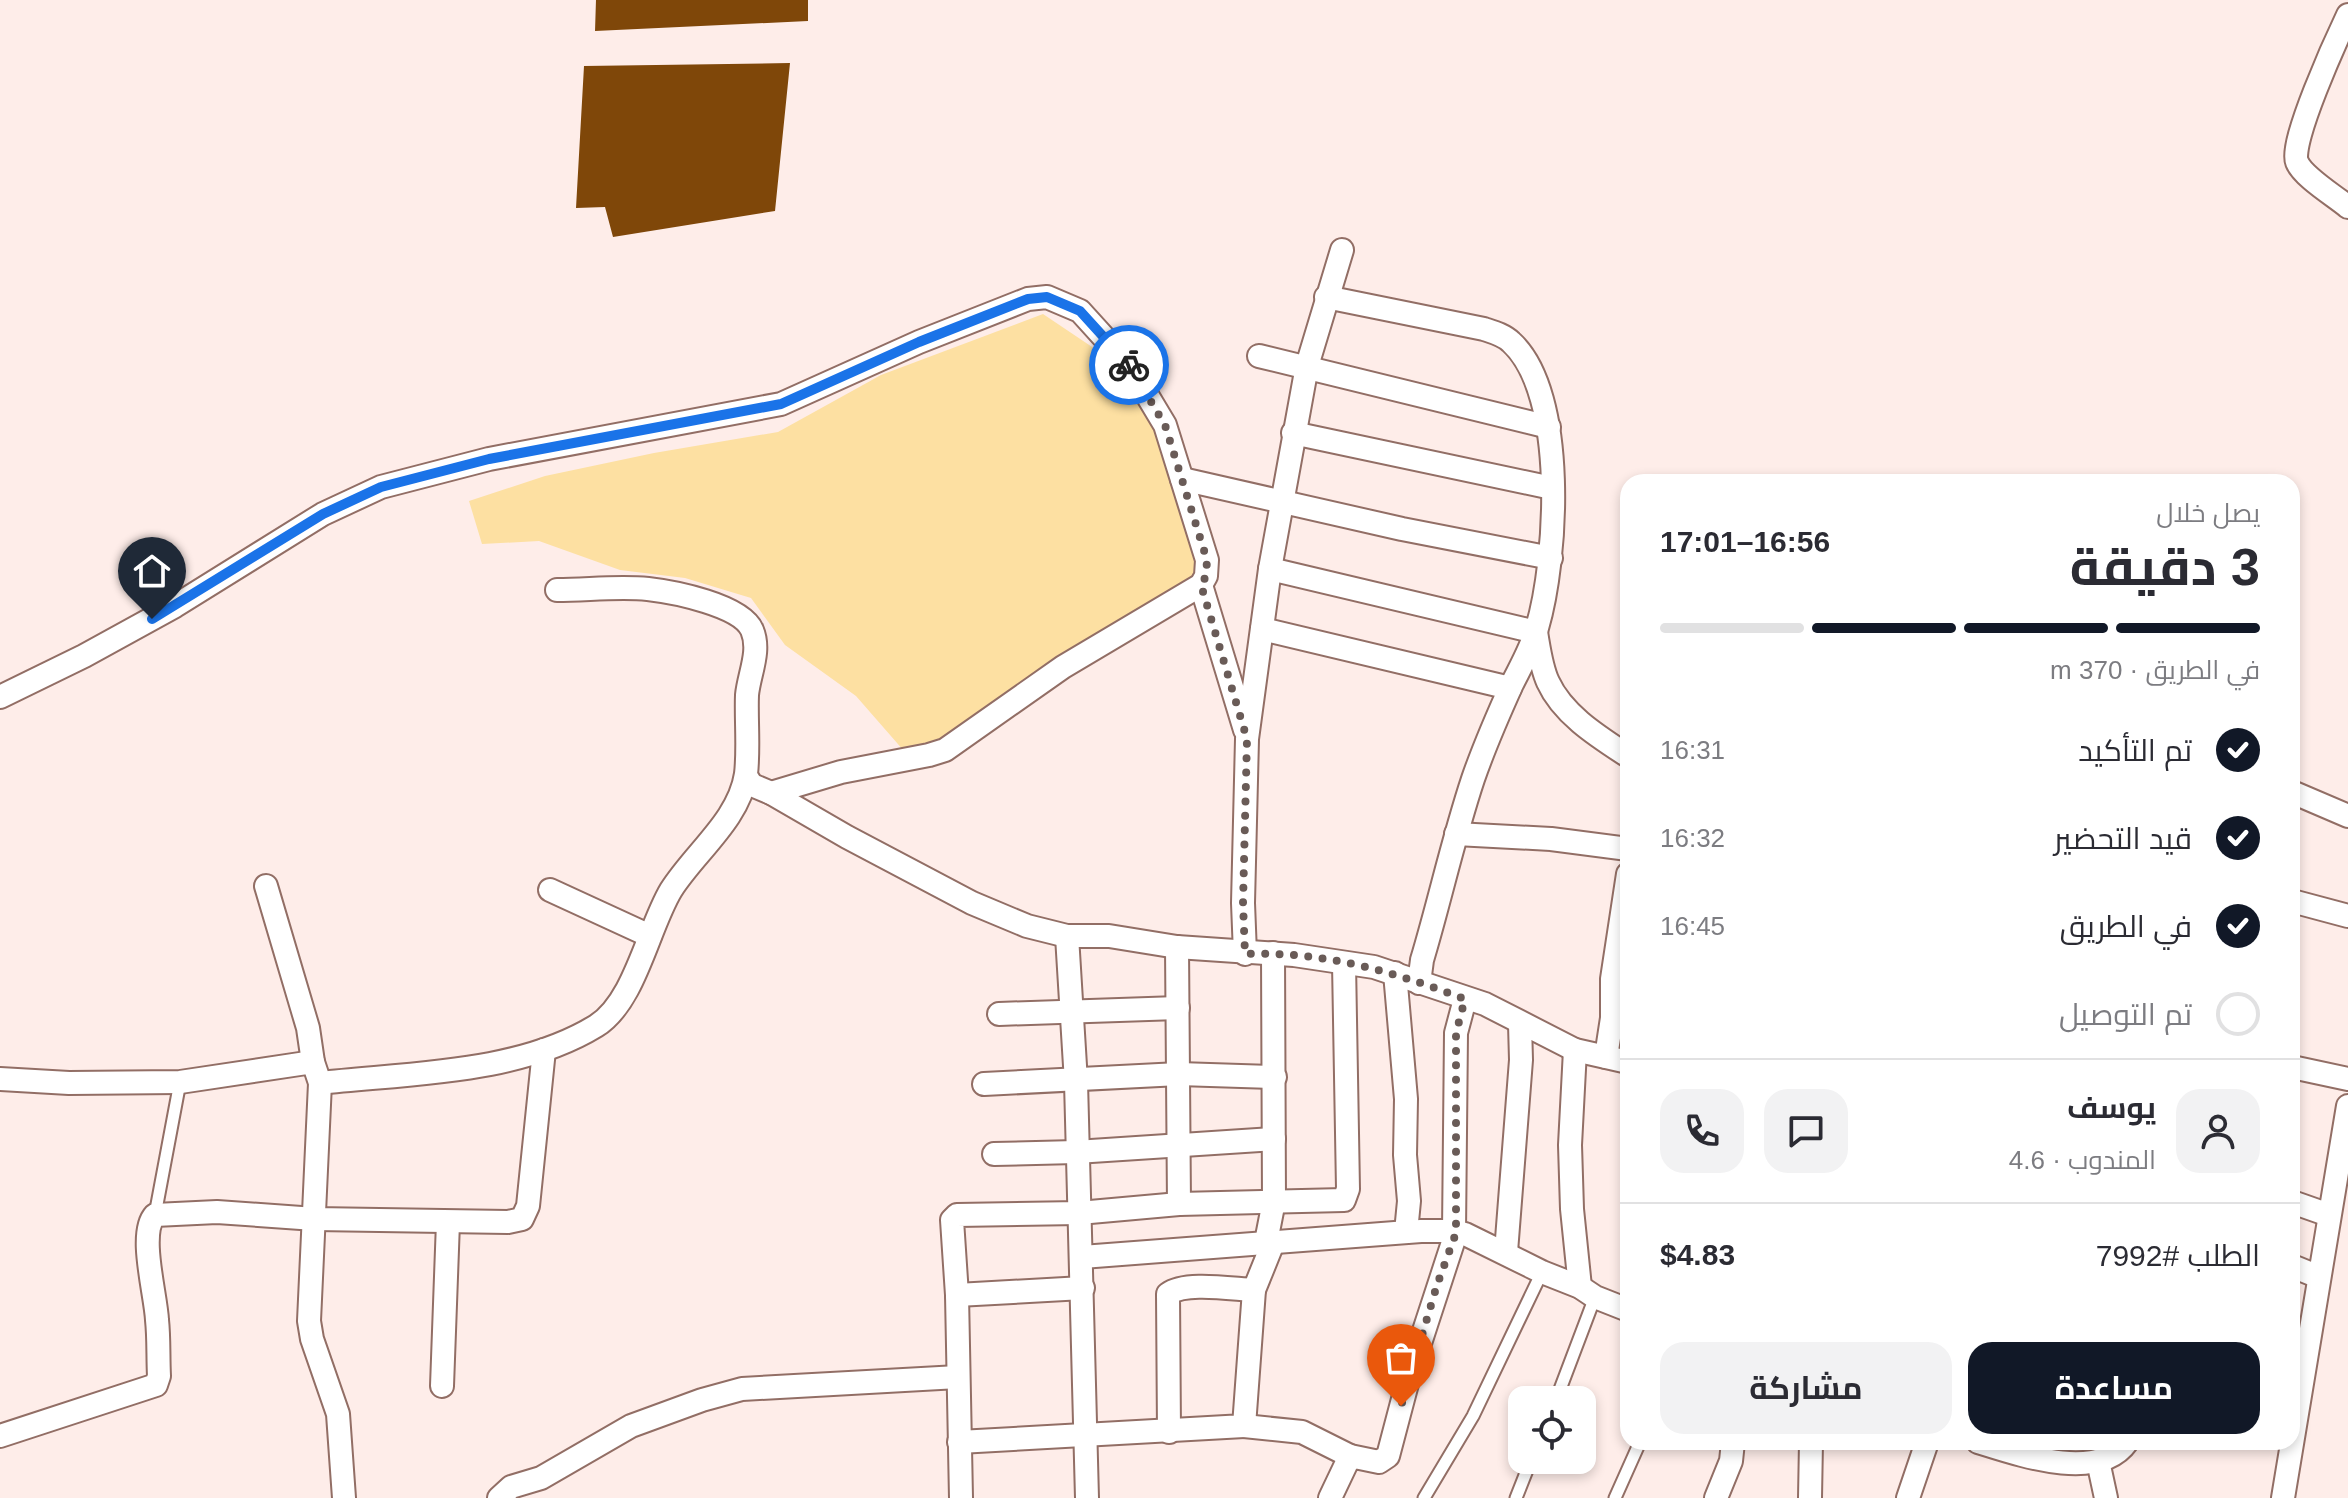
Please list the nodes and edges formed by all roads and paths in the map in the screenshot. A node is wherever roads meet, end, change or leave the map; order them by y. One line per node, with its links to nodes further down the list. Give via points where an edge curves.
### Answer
1 (2348, 15): 2 (street, via 2296,153 2303,171)
2 (2348, 207)
3 (1342, 250): 4 (street)
4 (1326, 297): 6 (street); 7 (street, via 1484,329 1512,342 1531,370)
5 (1259, 356): 6 (street)
6 (1307, 366): 7 (street); 8 (street)
7 (1549, 427): 10 (street)
8 (1293, 433): 10 (street); 11 (street)
9 (1182, 479): 11 (street); 14 (street, via 1207,560); 19 (street, via 1165,425 1129,365 1080,311 1047,297 1028,299 781,404 489,459 381,487 323,514 175,606)
10 (1552, 488): 12 (street)
11 (1282, 502): 12 (street); 13 (street)
12 (1551, 558): 17 (street)
13 (1270, 569): 16 (street); 17 (street)
14 (1201, 585): 20 (street); 23 (street, via 1063,667 945,750)
15 (557, 590): 22 (street, via 648,589 727,608 746,620 755,645 747,692)
16 (1262, 629): 18 (street); 20 (street)
17 (1536, 632): 18 (street); 21 (street, via 1554,693 1575,717)
18 (1510, 688): 26 (street)
19 (0, 697)
20 (1247, 739): 37 (street)
21 (1620, 750)
22 (746, 776): 23 (street, via 752,785); 33 (street, via 727,818 669,893)
23 (771, 793): 34 (street, via 972,903)
24 (2300, 798): 25 (street)
25 (2348, 816)
26 (1456, 834): 27 (street); 40 (street)
27 (1620, 848)
28 (266, 886): 50 (street)
29 (550, 890): 33 (street)
30 (2300, 903): 31 (street)
31 (2348, 916)
32 (1620, 926): 48 (street, via 1612,979)
33 (650, 936): 46 (street, via 612,1012 598,1025)
34 (1067, 936): 35 (street, via 1109,936); 43 (street)
35 (1177, 947): 37 (street); 42 (street)
36 (1273, 953): 37 (street); 38 (street); 52 (street)
37 (1245, 954)
38 (1344, 963): 39 (street); 63 (street, via 1348,1195 1344,1200)
39 (1395, 973): 40 (street); 71 (street, via 1406,1099)
40 (1419, 983): 41 (street)
41 (1465, 999): 45 (street); 72 (street, via 1456,1033)
42 (1178, 1008): 43 (street); 51 (street)
43 (1072, 1010): 44 (street); 56 (street)
44 (999, 1014)
45 (1520, 1024): 47 (street); 74 (street)
46 (544, 1050): 50 (street, via 477,1066); 70 (street, via 528,1206 522,1219)
47 (1575, 1050): 48 (street); 81 (street, via 1572,1209)
48 (1617, 1060)
49 (2300, 1069): 54 (street)
50 (316, 1072): 55 (street); 69 (street)
51 (1179, 1074): 52 (street); 56 (street); 60 (street)
52 (1275, 1077): 59 (street)
53 (0, 1079): 55 (street)
54 (2348, 1079)
55 (180, 1082): 68 (lane)
56 (1076, 1082): 57 (street); 61 (street)
57 (984, 1084)
58 (2348, 1106): 66 (street)
59 (1274, 1139): 60 (street); 63 (street)
60 (1180, 1144): 61 (street); 65 (street)
61 (1076, 1152): 62 (street); 67 (street)
62 (994, 1154)
63 (1274, 1201): 65 (street); 73 (street)
64 (2300, 1202): 66 (street)
65 (1179, 1204): 67 (street)
66 (2337, 1204): 78 (street)
67 (1079, 1213): 75 (street); 82 (street, via 957,1215 952,1220)
68 (155, 1215): 69 (street, via 217,1212); 92 (street, via 149,1222 149,1254 157,1317 156,1385)
69 (315, 1219): 70 (street); 104 (street, via 309,1321 338,1414)
70 (448, 1222): 87 (street)
71 (1406, 1232): 72 (street); 73 (street)
72 (1455, 1232): 74 (street); 101 (street, via 1388,1456 1379,1462)
73 (1269, 1242): 75 (street); 80 (street)
74 (1506, 1252): 77 (street)
75 (1082, 1257): 79 (street)
76 (2300, 1269): 78 (street)
77 (1542, 1272): 81 (street); 109 (lane, via 1473,1416)
78 (2319, 1277): 84 (street)
79 (1083, 1288): 82 (street); 91 (street)
80 (1254, 1290): 89 (street); 90 (street, via 1199,1287 1168,1294)
81 (1587, 1292): 83 (street); 88 (lane)
82 (957, 1295): 86 (street)
83 (1620, 1306)
84 (2302, 1327): 85 (street)
85 (2300, 1349)
86 (958, 1377): 93 (street); 105 (street, via 742,1389 631,1426)
87 (442, 1386)
88 (1560, 1386)
89 (1244, 1426): 90 (street); 101 (street, via 1302,1432)
90 (1169, 1432): 91 (street)
91 (1085, 1433): 93 (street); 107 (street)
92 (0, 1436)
93 (959, 1442): 106 (street)
94 (1636, 1450): 111 (lane)
95 (1732, 1450): 112 (street)
96 (1811, 1450): 113 (street)
97 (1924, 1450): 114 (street)
98 (2032, 1450): 102 (street, via 2045,1461)
99 (2122, 1450): 102 (street)
100 (2289, 1450): 116 (street)
101 (1350, 1456): 108 (street)
102 (2098, 1461): 115 (street)
103 (1525, 1474): 110 (lane)
104 (344, 1498)
105 (499, 1498)
106 (961, 1498)
107 (1087, 1498)
108 (1330, 1498)
109 (1424, 1498)
110 (1516, 1498)
111 (1615, 1498)
112 (1716, 1498)
113 (1810, 1498)
114 (1908, 1498)
115 (2106, 1498)
116 (2283, 1498)

